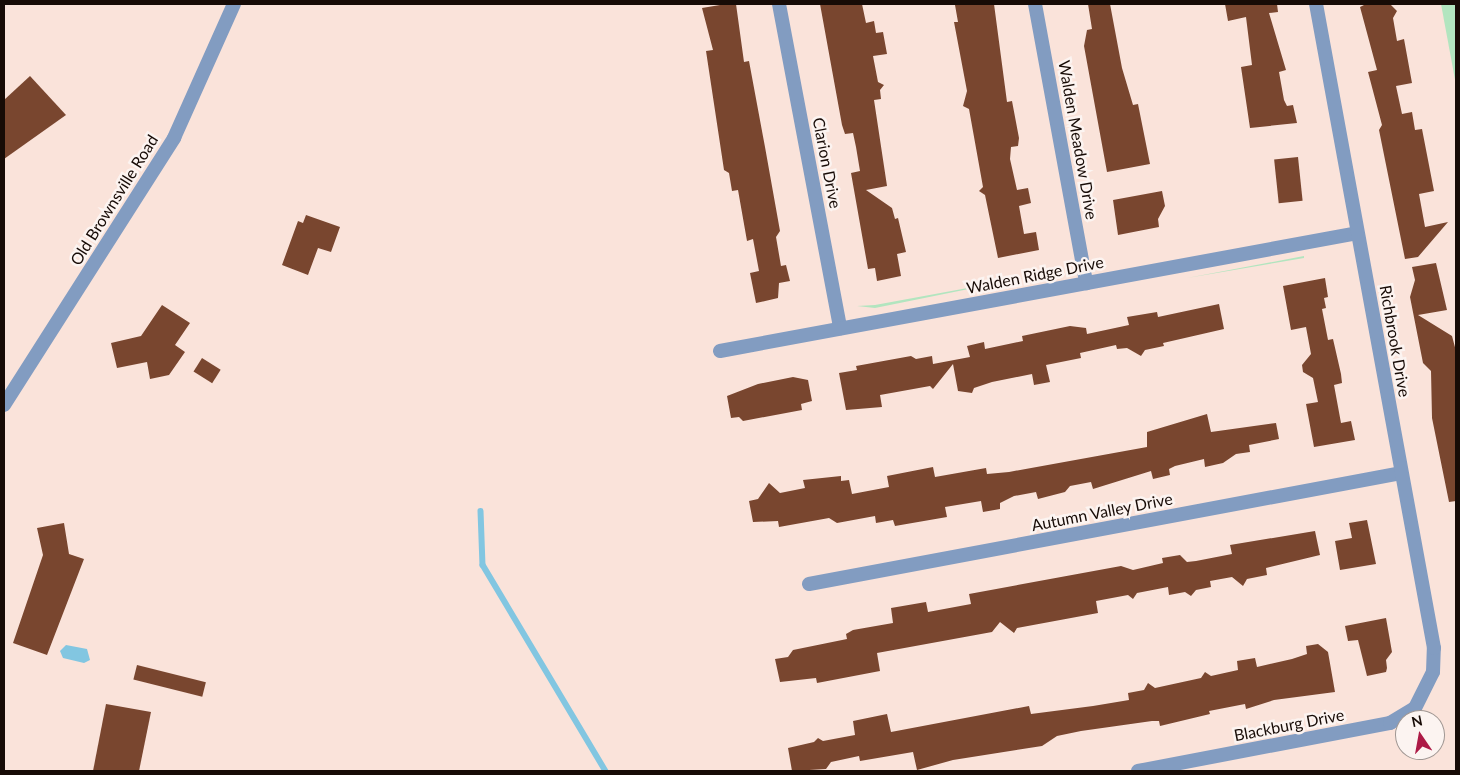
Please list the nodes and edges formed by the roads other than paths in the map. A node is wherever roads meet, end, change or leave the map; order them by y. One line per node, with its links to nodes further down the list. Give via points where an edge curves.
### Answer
1 (234, 4): 9 (street, Old Brownsville Road, via 174,138)
2 (779, 4): 7 (street, Clarion Drive)
3 (1035, 4): 6 (street, Walden Meadow Drive)
4 (1316, 4): 5 (street, Richbrook Drive)
5 (1357, 233): 6 (street, Walden Ridge Drive); 10 (street, Richbrook Drive)
6 (1086, 283): 7 (street, Walden Ridge Drive)
7 (840, 328): 8 (street, Walden Ridge Drive)
8 (720, 351)
9 (4, 405)
10 (1401, 473): 11 (street, Autumn Valley Drive); 12 (street, Richbrook Drive, via 1434,648)
11 (809, 584)
12 (1430, 685): 13 (street, Blackburg Drive, via 1415,708 1390,723)
13 (1138, 771)

